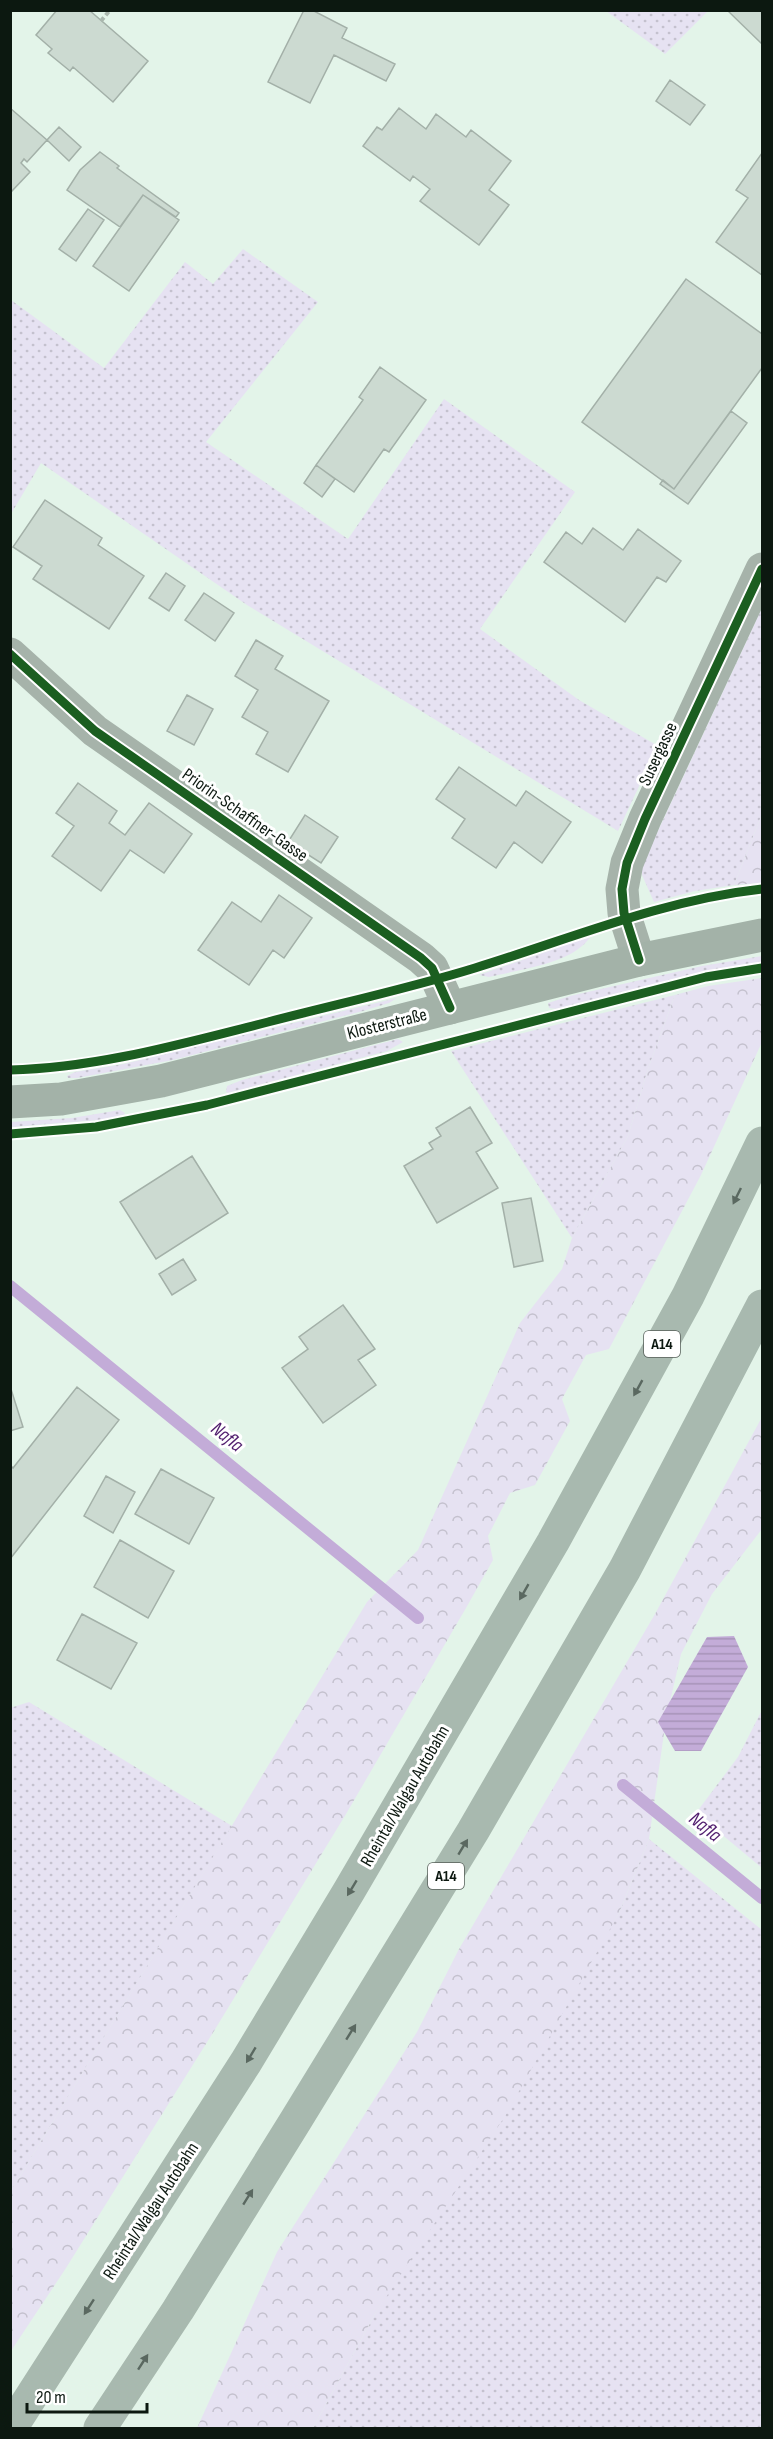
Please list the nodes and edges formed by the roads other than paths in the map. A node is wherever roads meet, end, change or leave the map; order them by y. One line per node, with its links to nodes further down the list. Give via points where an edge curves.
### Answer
1 (762, 569): 4 (street, Susergasse, via 627,863 622,889 624,913)
2 (10, 654): 5 (street, Priorin-Schaffner-Gasse, via 95,731 421,958 432,968)
3 (762, 935): 4 (main road, Klosterstraße)
4 (639, 960): 5 (main road, Klosterstraße)
5 (450, 1008): 6 (main road, Klosterstraße, via 161,1082 60,1099)
6 (10, 1102)
7 (762, 1143): 9 (highway, Rheintal/Walgau Autobahn / A14, one-way to 9, via 666,1337 553,1542 378,1843 246,2062)
8 (762, 1306): 10 (highway, A14, one-way to 8, via 284,2140 473,1831 625,1569)
9 (11, 2428)
10 (100, 2428)

